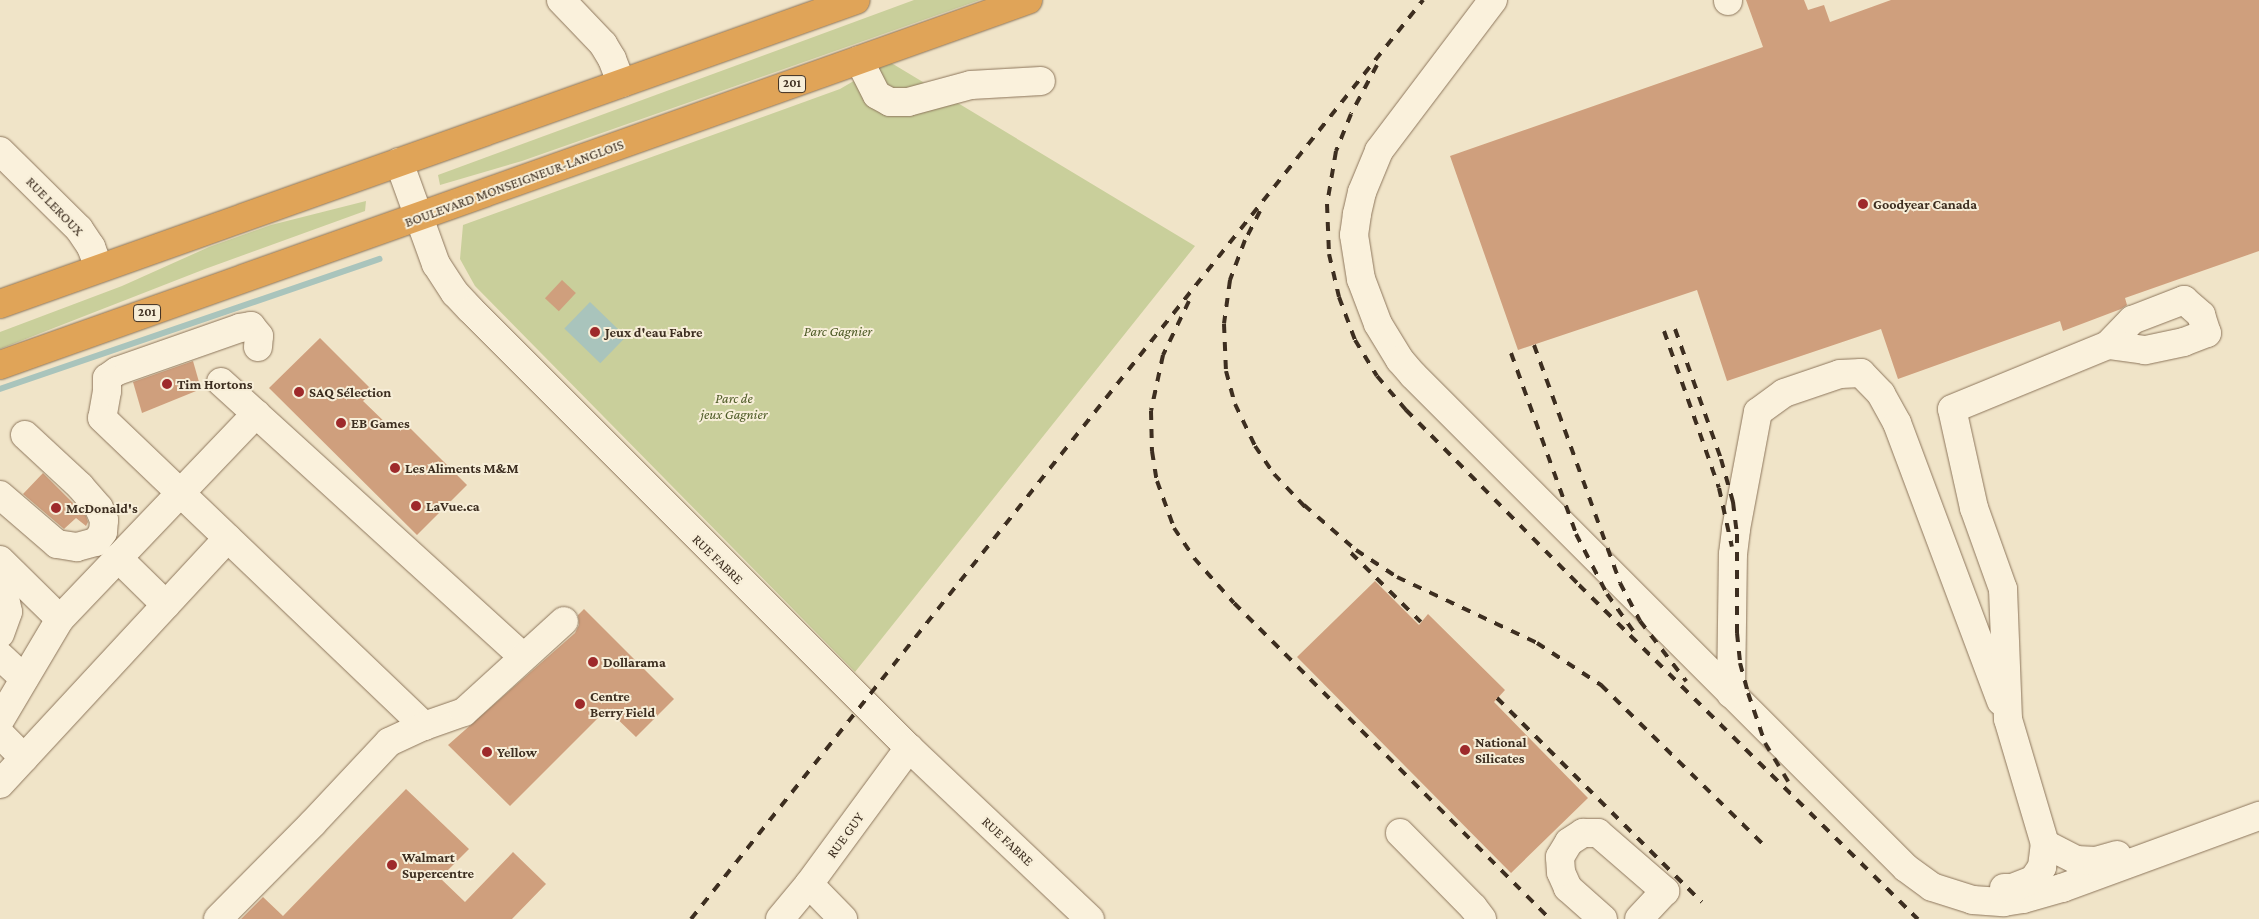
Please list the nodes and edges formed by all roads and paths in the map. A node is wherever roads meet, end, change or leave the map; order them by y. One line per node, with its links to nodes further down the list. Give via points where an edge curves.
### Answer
1 (561, 0): 7 (street, via 603,44)
2 (856, 0): 7 (highway)
3 (1028, 0): 5 (highway, BOULEVARD MONSEIGNEUR-LANGLOIS / 201)
4 (1493, 0): 32 (street, via 1396,126 1369,172 1354,235 1356,258 1367,294 1378,324 1413,376)
5 (859, 60): 6 (street, via 877,95 890,102 908,102 970,85); 10 (highway, BOULEVARD MONSEIGNEUR-LANGLOIS / 201)
6 (1041, 81)
7 (621, 83): 9 (highway)
8 (0, 151): 11 (street, RUE LEROUX, via 79,229)
9 (399, 162): 10 (street, RUE FABRE); 11 (highway)
10 (418, 216): 15 (highway, BOULEVARD MONSEIGNEUR-LANGLOIS / 201); 37 (street, RUE FABRE, via 436,264 470,310)
11 (99, 268): 12 (highway)
12 (0, 304)
13 (2108, 345): 33 (street, via 1952,409 1974,508 2003,589)
14 (258, 347): 19 (street, via 259,336 251,326 240,328 117,371 107,378 102,418)
15 (0, 365)
16 (221, 382): 17 (street)
17 (256, 414): 19 (street); 30 (street)
18 (25, 435): 20 (street, via 99,508 104,520 103,532 96,542 77,547 57,544)
19 (181, 492): 21 (street); 22 (street)
20 (0, 495)
21 (228, 538): 25 (street); 35 (street)
22 (118, 558): 25 (street); 26 (street)
23 (0, 560): 26 (street)
24 (0, 589): 28 (street, via 8,612)
25 (166, 605): 38 (street)
26 (60, 618): 31 (street)
27 (564, 622): 30 (street)
28 (0, 634)
29 (0, 656): 31 (street)
30 (523, 657): 35 (street, via 464,712)
31 (24, 678): 34 (street)
32 (1731, 694): 33 (street, via 1733,554 1758,412 1784,393 1840,374 1861,373 1881,394 1897,423); 43 (street)
33 (2008, 719): 44 (street)
34 (0, 720)
35 (424, 726): 46 (street, via 388,742)
36 (0, 734): 38 (street)
37 (909, 748): 45 (street, RUE GUY); 49 (street, RUE FABRE)
38 (24, 758): 39 (street)
39 (0, 784)
40 (2259, 816): 41 (street)
41 (2229, 827): 43 (street, via 2062,888 2004,902 1973,900 1932,887 1906,868); 44 (street, via 2096,861 2076,860)
42 (1400, 833): 50 (street)
43 (1873, 835): 44 (street, via 1960,881 1984,887 2012,888 2033,880 2042,867)
44 (2045, 844)
45 (809, 884): 47 (street, RUE GUY); 48 (street)
46 (218, 919)
47 (780, 919)
48 (843, 919)
49 (1090, 919)
50 (1482, 919)
51 (1602, 919): 52 (street, via 1568,888 1561,872 1560,857 1569,842 1583,833 1598,833 1665,891)
52 (1639, 919)

